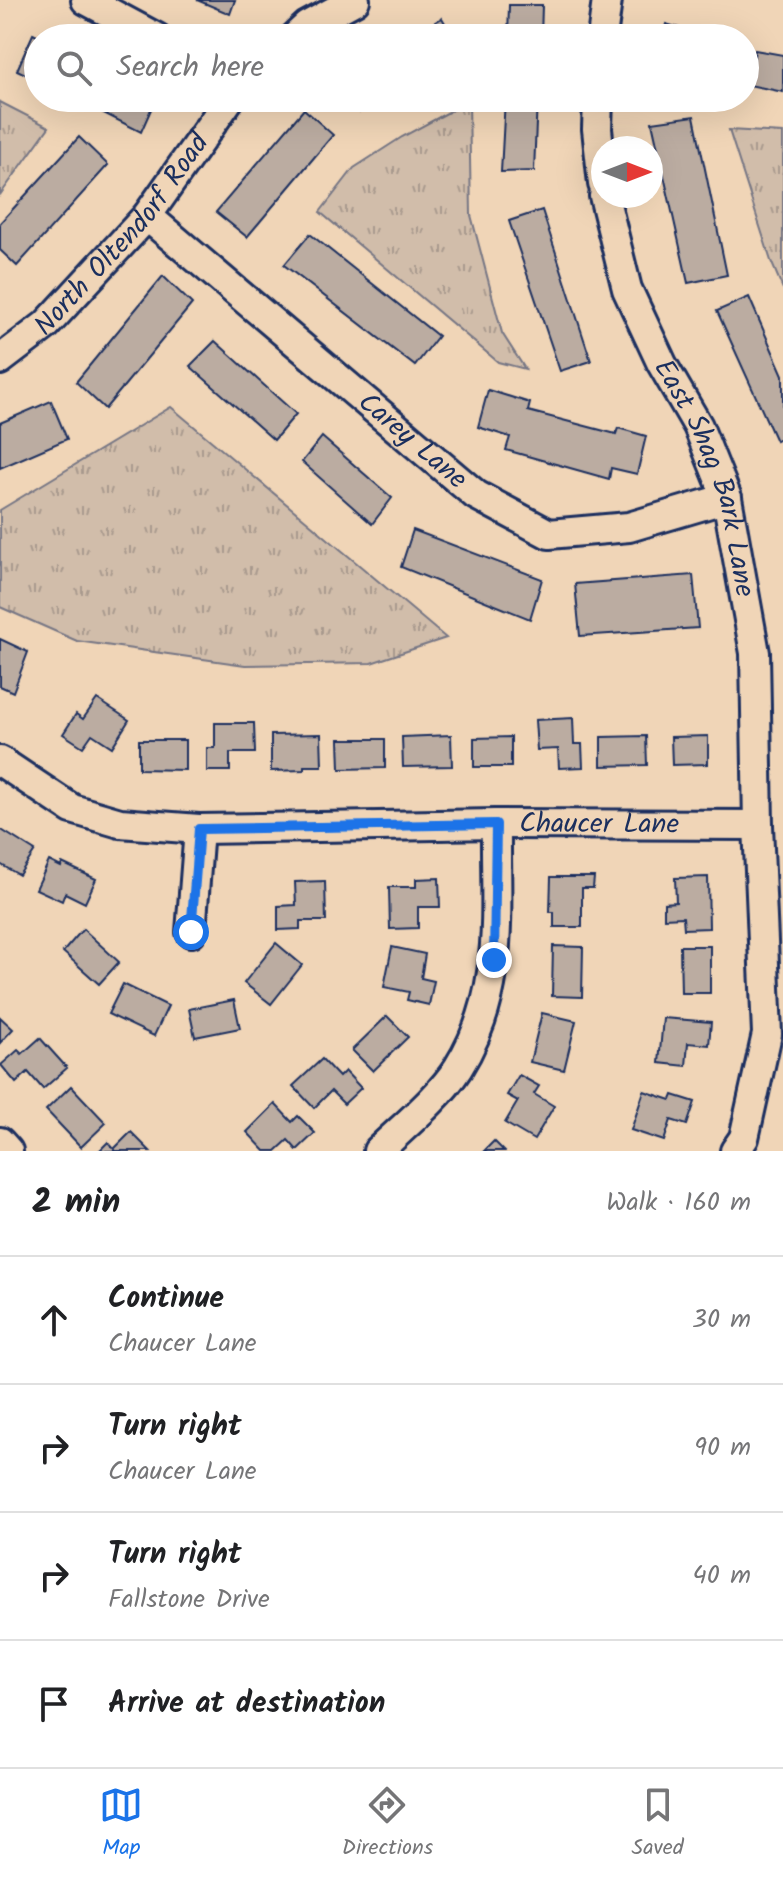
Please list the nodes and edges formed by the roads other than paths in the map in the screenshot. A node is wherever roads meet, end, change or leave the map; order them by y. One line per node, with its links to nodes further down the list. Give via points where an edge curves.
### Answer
1 (86, 0): 4 (street)
2 (355, 0): 5 (street)
3 (607, 0): 6 (street)
4 (131, 24)
5 (311, 24)
6 (604, 24)
7 (220, 112): 11 (street, North Oltendorf Road)
8 (598, 112): 9 (street)
9 (598, 136)
10 (607, 208): 13 (street, East Shag Bark Lane, via 627,289 698,426)
11 (147, 216): 12 (street, North Oltendorf Road, via 46,325); 13 (street, Carey Lane, via 476,495 549,534 629,527)
12 (0, 360)
13 (727, 498): 16 (street, East Shag Bark Lane, via 755,653)
14 (0, 761): 17 (street, Chaucer Lane, via 72,809 120,823)
15 (496, 824): 16 (street, Chaucer Lane); 17 (street, Chaucer Lane); 21 (street, via 494,960 486,1009 457,1070)
16 (758, 825): 22 (street, East Shag Bark Lane, via 767,1034 744,1138)
17 (199, 829): 18 (street)
18 (191, 932)
19 (0, 1142): 20 (street)
20 (8, 1151)
21 (378, 1151)
22 (735, 1151)

